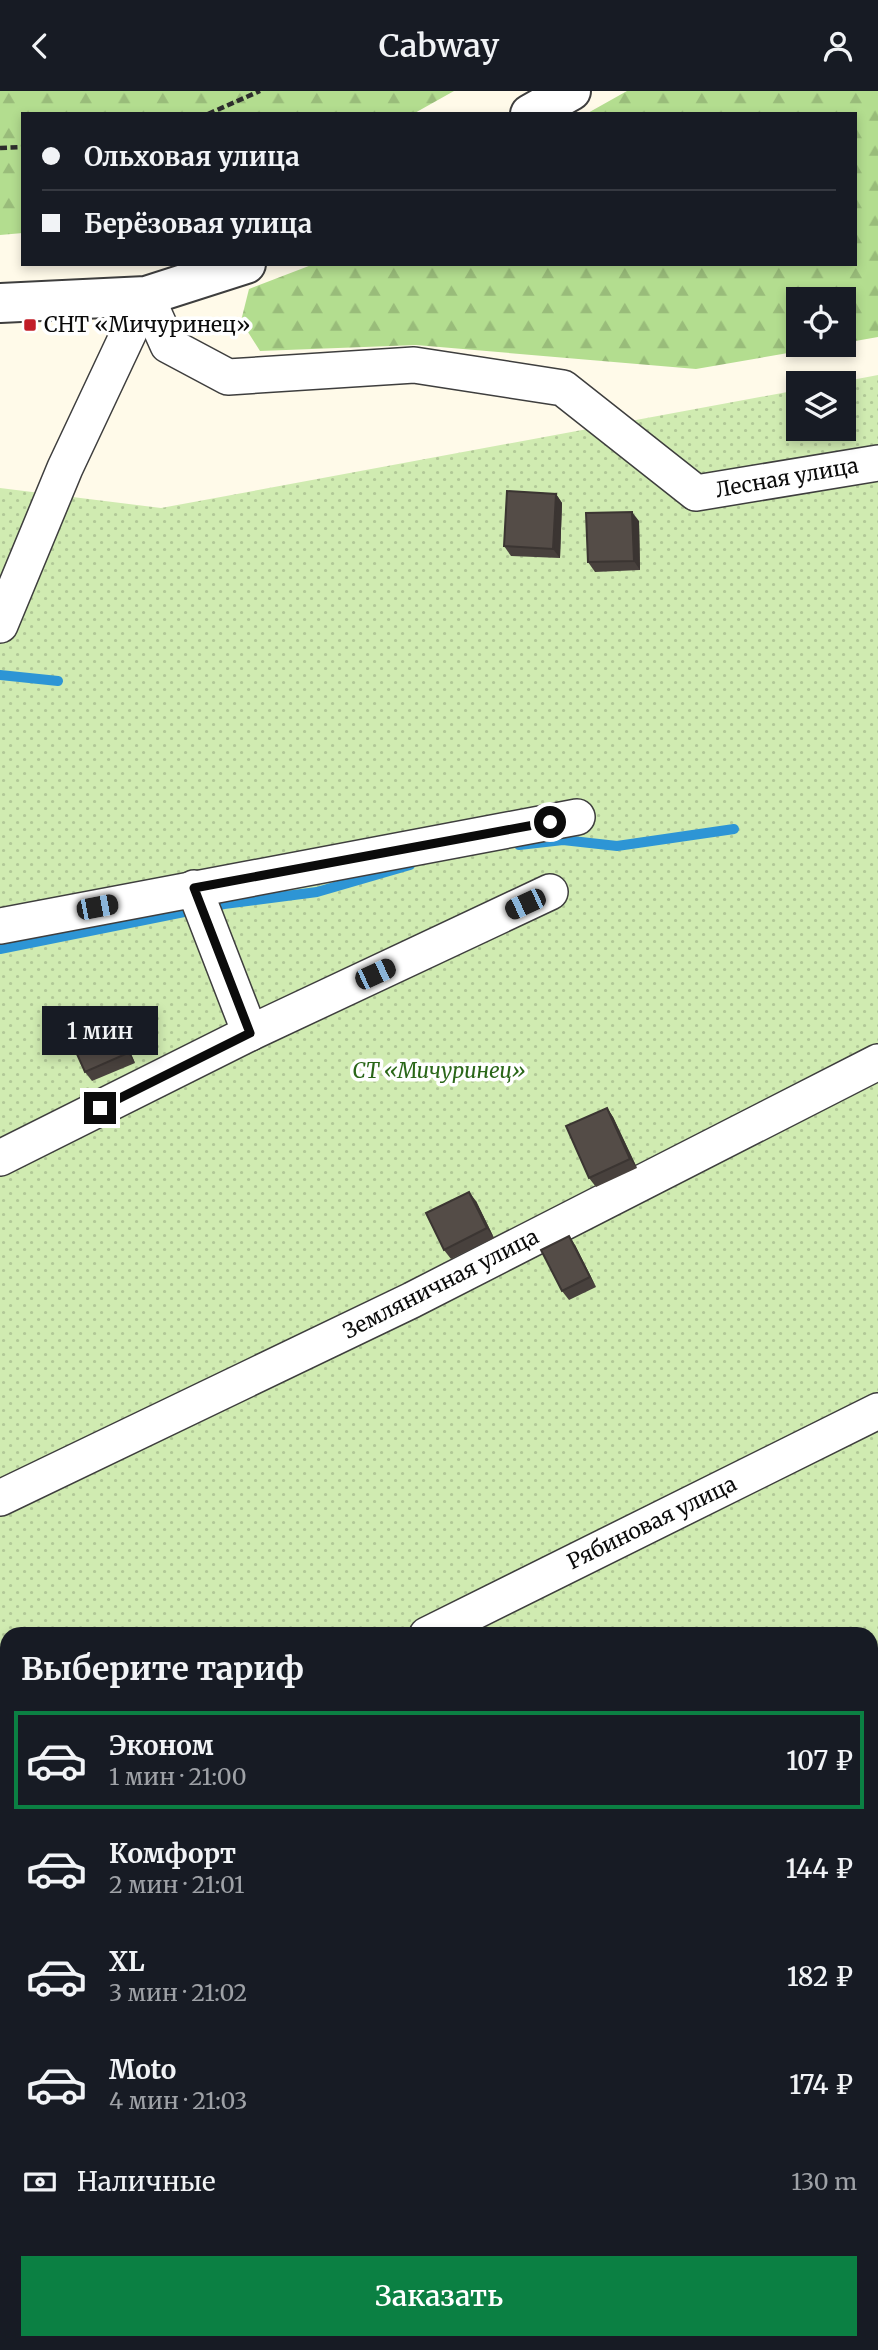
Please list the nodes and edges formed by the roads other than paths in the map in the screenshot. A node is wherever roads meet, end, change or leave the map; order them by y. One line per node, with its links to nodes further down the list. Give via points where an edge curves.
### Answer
1 (571, 91): 2 (street)
2 (534, 112)
3 (240, 266): 4 (street)
4 (146, 296): 5 (street); 6 (street, Лесная улица, via 167,345 228,377 414,365 563,388 696,493); 7 (street, via 65,468)
5 (0, 303)
6 (878, 463)
7 (0, 625)
8 (577, 817): 9 (street)
9 (194, 888): 11 (street); 12 (street)
10 (550, 892): 12 (street)
11 (0, 926)
12 (250, 1033): 14 (street)
13 (878, 1062): 16 (street, Земляничная улица, via 424,1293)
14 (0, 1158)
15 (878, 1411): 17 (street, Рябиновая улица)
16 (0, 1498)
17 (443, 1627)

